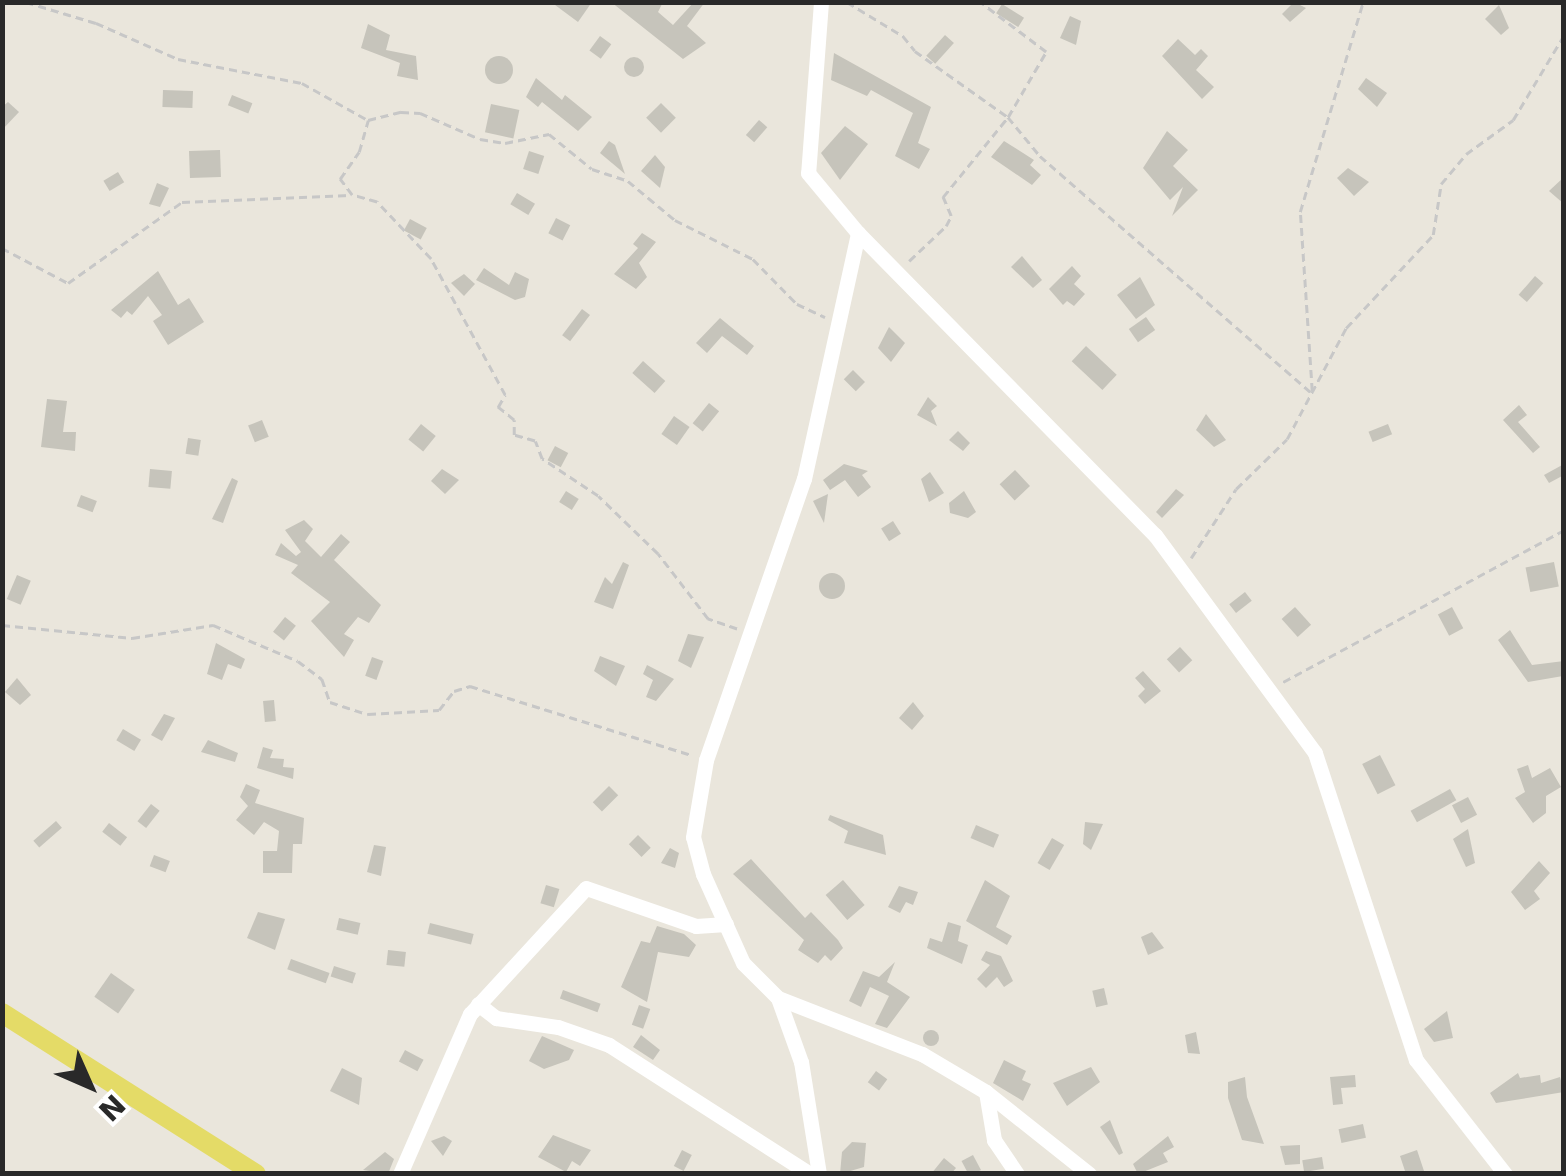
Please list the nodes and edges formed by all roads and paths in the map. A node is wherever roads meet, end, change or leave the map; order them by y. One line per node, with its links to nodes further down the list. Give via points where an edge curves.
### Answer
1 (26, 2): 8 (path, via 96,22 178,59 302,83)
2 (821, 2): 10 (street, via 808,173)
3 (847, 2): 7 (path)
4 (980, 2): 7 (path, via 1046,52)
5 (1363, 2): 14 (path, via 1300,212)
6 (1564, 35): 14 (path, via 1513,120 1466,154 1441,184 1433,235 1346,328)
7 (1008, 117): 12 (path, via 943,197 952,216 946,226); 14 (path, via 1040,156)
8 (368, 120): 9 (path, via 359,152 340,178); 13 (path, via 420,113 504,143 549,134 592,169 628,180 675,220 753,259 796,304)
9 (352, 196): 11 (path, via 182,202 68,283); 18 (path, via 377,202 432,259 505,395 498,407 514,420 514,435 535,441 542,459 563,478 598,496 658,554 708,619)
10 (858, 233): 12 (street); 13 (street)
11 (2, 248)
12 (898, 272): 16 (street, via 1155,535)
13 (836, 321): 18 (street, via 804,479)
14 (1312, 392): 16 (path, via 1287,438 1236,489)
15 (1564, 530): 19 (path)
16 (1182, 572): 19 (street)
17 (2, 626): 20 (path, via 132,638 213,625 298,661 322,679 330,702 368,714 439,710 454,691 470,686)
18 (747, 632): 20 (street, via 740,675)
19 (1268, 689): 32 (street, via 1314,753 1416,1060)
20 (706, 760): 21 (street, via 693,837)
21 (726, 924): 22 (street, via 743,963); 23 (street, via 696,926 586,888)
22 (778, 998): 25 (street, via 922,1054); 29 (street, via 801,1062)
23 (478, 1004): 27 (street); 28 (street, via 496,1018 558,1027 609,1045)
24 (2, 1013): 26 (main road)
25 (986, 1092): 30 (street, via 994,1140); 31 (street)
26 (256, 1174)
27 (400, 1174)
28 (810, 1174)
29 (819, 1174)
30 (1018, 1174)
31 (1089, 1174)
32 (1505, 1174)

